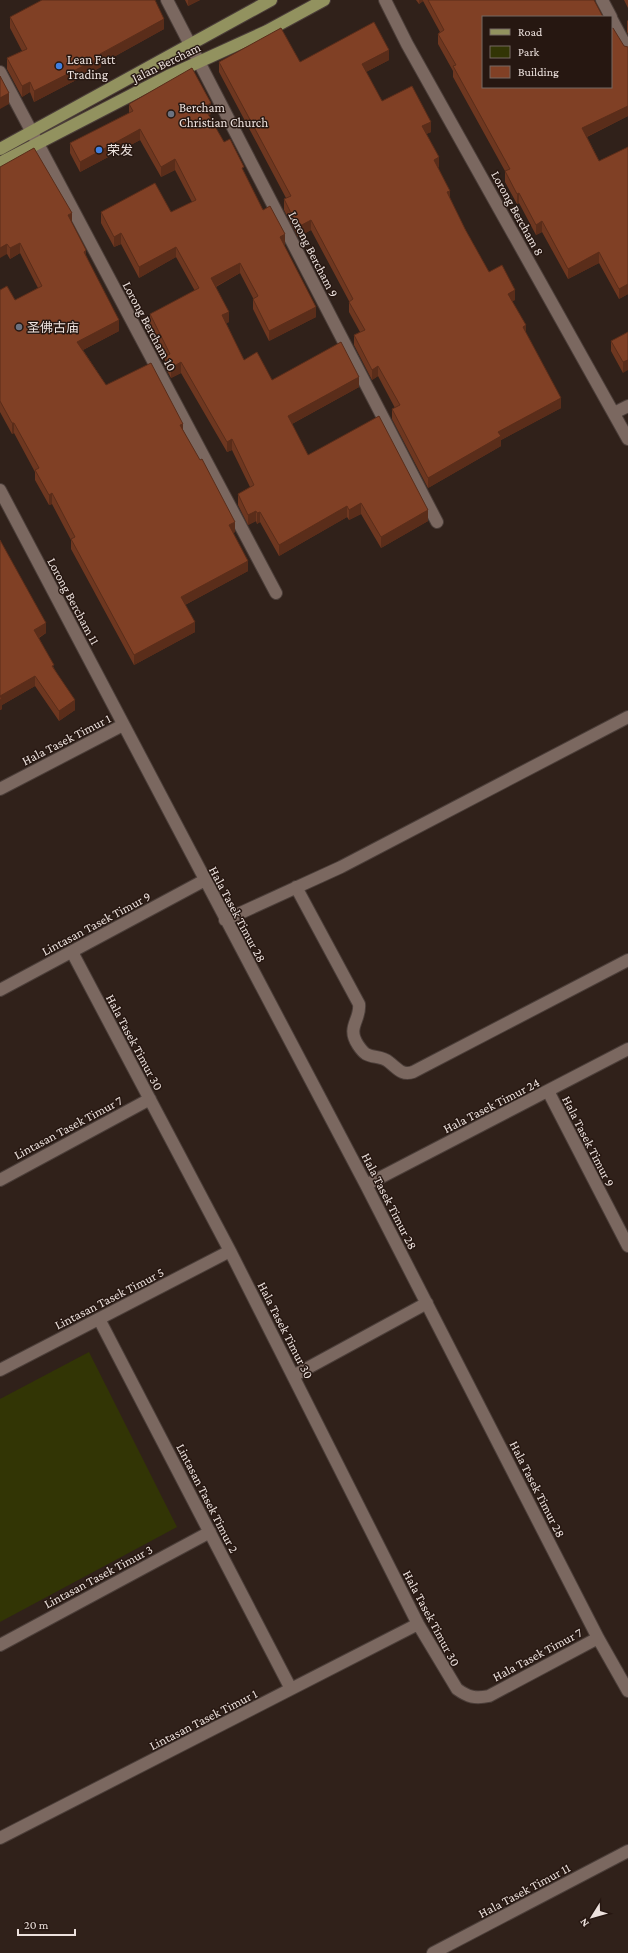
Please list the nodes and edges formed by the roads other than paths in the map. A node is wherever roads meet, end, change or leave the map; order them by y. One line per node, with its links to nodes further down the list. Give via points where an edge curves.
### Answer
1 (167, 0): 8 (street, Lorong Bercham 9)
2 (271, 0): 8 (main road, Jalan Bercham)
3 (324, 0): 10 (main road, Jalan Bercham, via 267,31)
4 (385, 0): 16 (street, Lorong Bercham 8, via 407,44)
5 (602, 0): 6 (street)
6 (610, 16)
7 (612, 19): 9 (street)
8 (189, 45): 10 (street, Lorong Bercham 9); 12 (main road, Jalan Bercham)
9 (628, 50)
10 (199, 62): 12 (main road, Jalan Bercham); 19 (street, Lorong Bercham 9)
11 (0, 72): 12 (street, Lorong Bercham 10)
12 (35, 138): 13 (main road, Jalan Bercham); 14 (main road, Jalan Bercham); 20 (street, Lorong Bercham 10)
13 (0, 149)
14 (0, 163)
15 (628, 406): 16 (street)
16 (614, 413): 17 (street, Lorong Bercham 8)
17 (628, 439)
18 (0, 490): 22 (street, Lorong Bercham 11)
19 (437, 522)
20 (276, 593)
21 (628, 717): 25 (street, via 341,868)
22 (123, 725): 23 (street, Hala Tasek Timur 1); 24 (street, Hala Tasek Timur 28)
23 (0, 789)
24 (205, 880): 26 (street, Hala Tasek Timur 28); 27 (street, Lintasan Tasek Timur 9)
25 (296, 886): 26 (street); 28 (street, via 359,1004 360,1010 353,1027 355,1040 364,1053 383,1058 402,1072 413,1072)
26 (225, 920): 34 (street, Hala Tasek Timur 28)
27 (72, 952): 29 (street, Lintasan Tasek Timur 9); 32 (street, Hala Tasek Timur 30)
28 (628, 960)
29 (0, 990)
30 (628, 1049): 31 (street, Hala Tasek Timur 24)
31 (548, 1091): 34 (street, Hala Tasek Timur 24); 35 (street, Hala Tasek Timur 9)
32 (150, 1099): 33 (street, Lintasan Tasek Timur 7); 37 (street, Hala Tasek Timur 30)
33 (0, 1180)
34 (366, 1185): 38 (street, Hala Tasek Timur 28)
35 (625, 1232): 36 (street, Hala Tasek Timur 9)
36 (628, 1246)
37 (230, 1251): 39 (street, Lintasan Tasek Timur 5); 41 (street, Hala Tasek Timur 30)
38 (427, 1303): 41 (street); 44 (street, Hala Tasek Timur 28)
39 (99, 1319): 40 (street, Lintasan Tasek Timur 5); 42 (street, Lintasan Tasek Timur 2)
40 (0, 1370)
41 (293, 1376): 43 (street, Hala Tasek Timur 30)
42 (210, 1532): 45 (street, Lintasan Tasek Timur 3); 46 (street, Lintasan Tasek Timur 2)
43 (418, 1624): 46 (street, Lintasan Tasek Timur 1); 48 (street, Hala Tasek Timur 30, via 457,1689 467,1696 478,1699)
44 (598, 1638): 47 (street, Hala Tasek Timur 28); 48 (street, Hala Tasek Timur 7)
45 (0, 1645)
46 (291, 1689): 49 (street, Lintasan Tasek Timur 1)
47 (628, 1691)
48 (489, 1696)
49 (0, 1838)
50 (628, 1851): 51 (street, Hala Tasek Timur 11)
51 (433, 1953)

